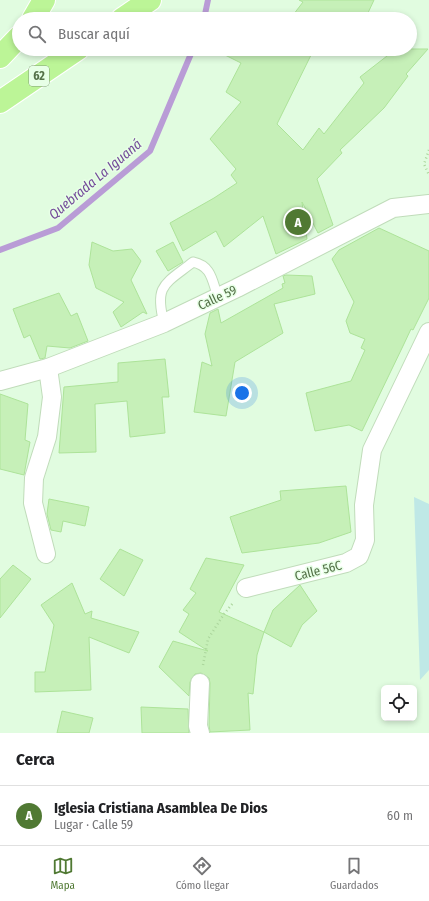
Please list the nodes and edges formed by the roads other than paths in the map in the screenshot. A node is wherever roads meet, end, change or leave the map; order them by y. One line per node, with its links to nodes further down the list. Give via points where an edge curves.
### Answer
1 (44, 0): 3 (highway)
2 (150, 0): 4 (highway)
3 (37, 12)
4 (132, 12)
5 (12, 44): 7 (highway)
6 (68, 56): 8 (highway, 62)
7 (0, 57)
8 (0, 102)
9 (429, 204): 10 (street, Calle 59, via 393,208)
10 (218, 297): 11 (street, Calle 59); 11 (lane, via 209,271 202,264 192,262 164,284 159,303)
11 (164, 323): 13 (street, Calle 59)
12 (429, 332): 16 (street, Calle 56C, via 372,450 364,505 365,540 359,556 346,563)
13 (48, 368): 14 (street, Calle 59); 15 (street, via 52,397 47,437 34,478 33,503)
14 (0, 381)
15 (46, 554)
16 (246, 588)
17 (200, 683): 18 (street)
18 (200, 733)

